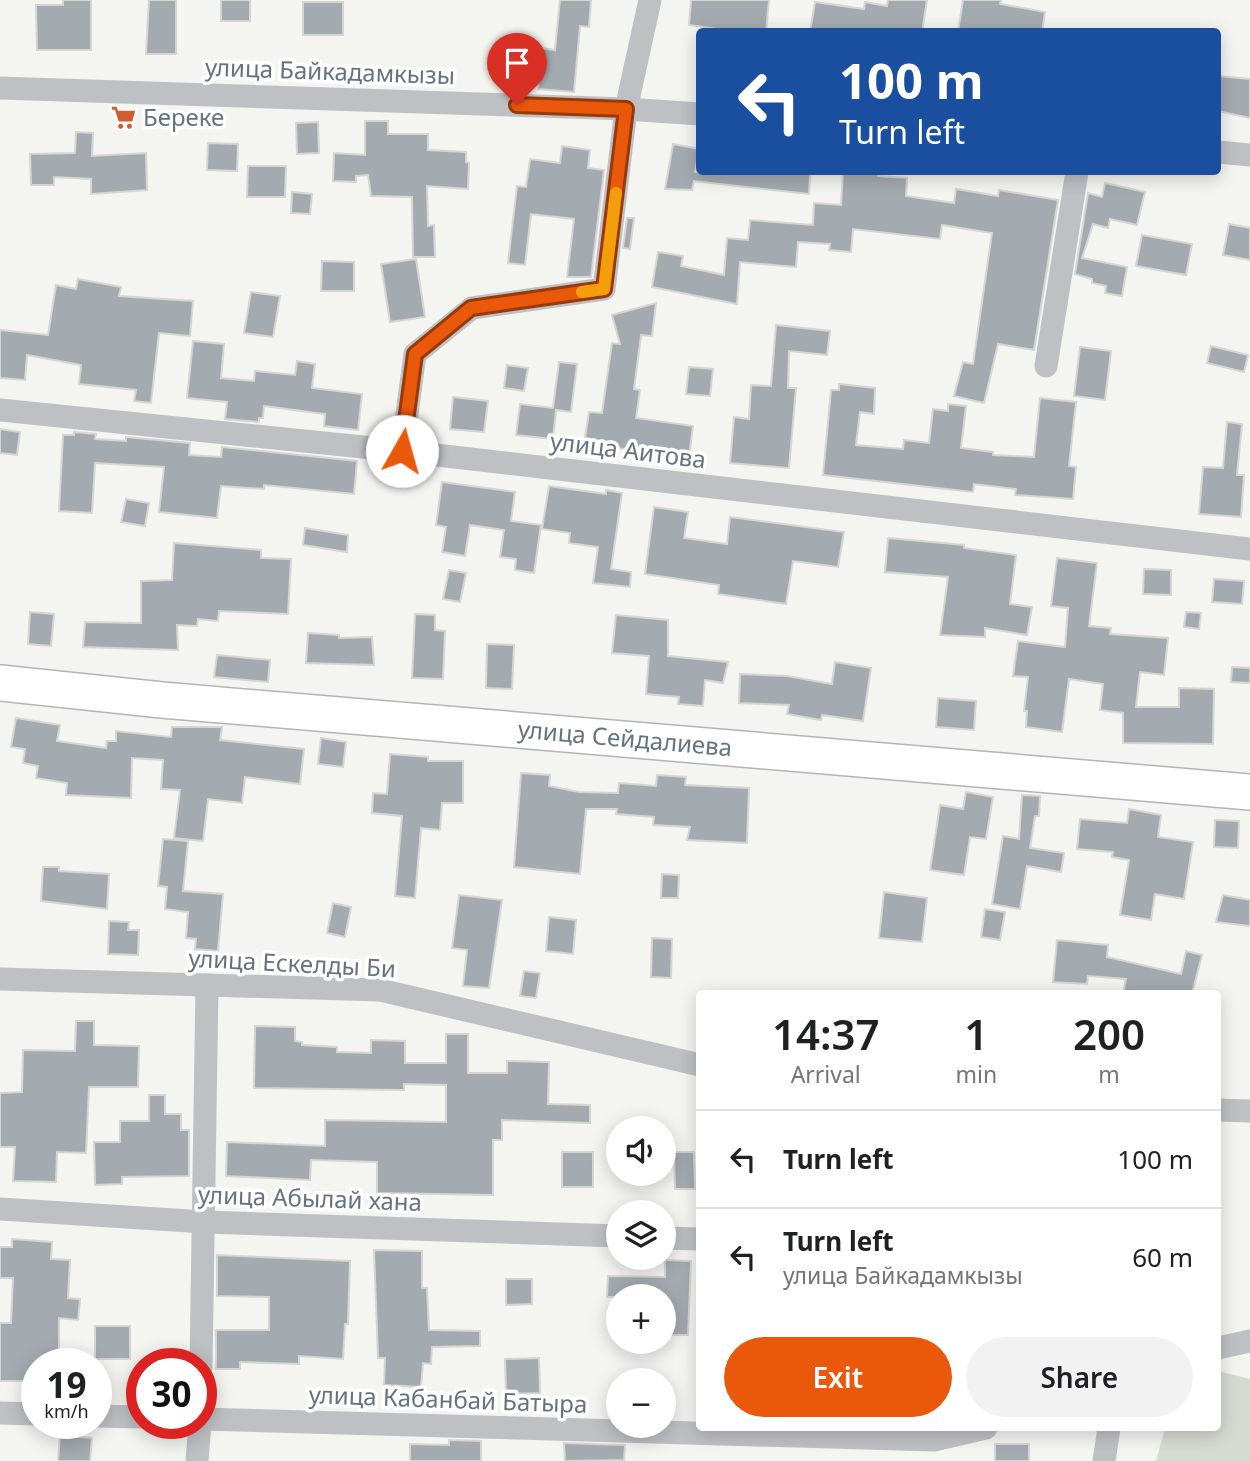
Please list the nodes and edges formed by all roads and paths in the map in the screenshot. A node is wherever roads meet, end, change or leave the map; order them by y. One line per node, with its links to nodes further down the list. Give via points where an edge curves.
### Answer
1 (650, 0): 3 (street)
2 (0, 88): 3 (street, улица Байкадамкызы)
3 (626, 109): 4 (street, улица Байкадамкызы); 10 (street, via 604,289 471,308 433,338 415,354)
4 (696, 114)
5 (1221, 152): 6 (street)
6 (1250, 155)
7 (1077, 175): 8 (street)
8 (1045, 366)
9 (0, 410): 10 (street, улица Аитова)
10 (402, 451): 11 (street, улица Аитова)
11 (1250, 549)
12 (0, 683): 13 (main road, улица Сейдалиева)
13 (1250, 792)
14 (0, 979): 15 (street, улица Ескелды Би)
15 (207, 985): 16 (street, улица Ескелды Би, via 380,990); 20 (street)
16 (696, 1064)
17 (1221, 1110): 18 (street)
18 (1250, 1111)
19 (0, 1209): 20 (street, улица Абылай хана)
20 (205, 1222): 21 (street, улица Абылай хана); 26 (street)
21 (606, 1236)
22 (676, 1238): 23 (street)
23 (696, 1239)
24 (1250, 1341): 25 (street)
25 (1221, 1347)
26 (202, 1348)
27 (0, 1413): 28 (street)
28 (21, 1414)
29 (217, 1421): 30 (street, улица Кабанбай Батыра, via 934,1440)
30 (973, 1431)
31 (1109, 1431): 34 (street)
32 (199, 1439): 33 (street)
33 (197, 1461)
34 (1104, 1461)

